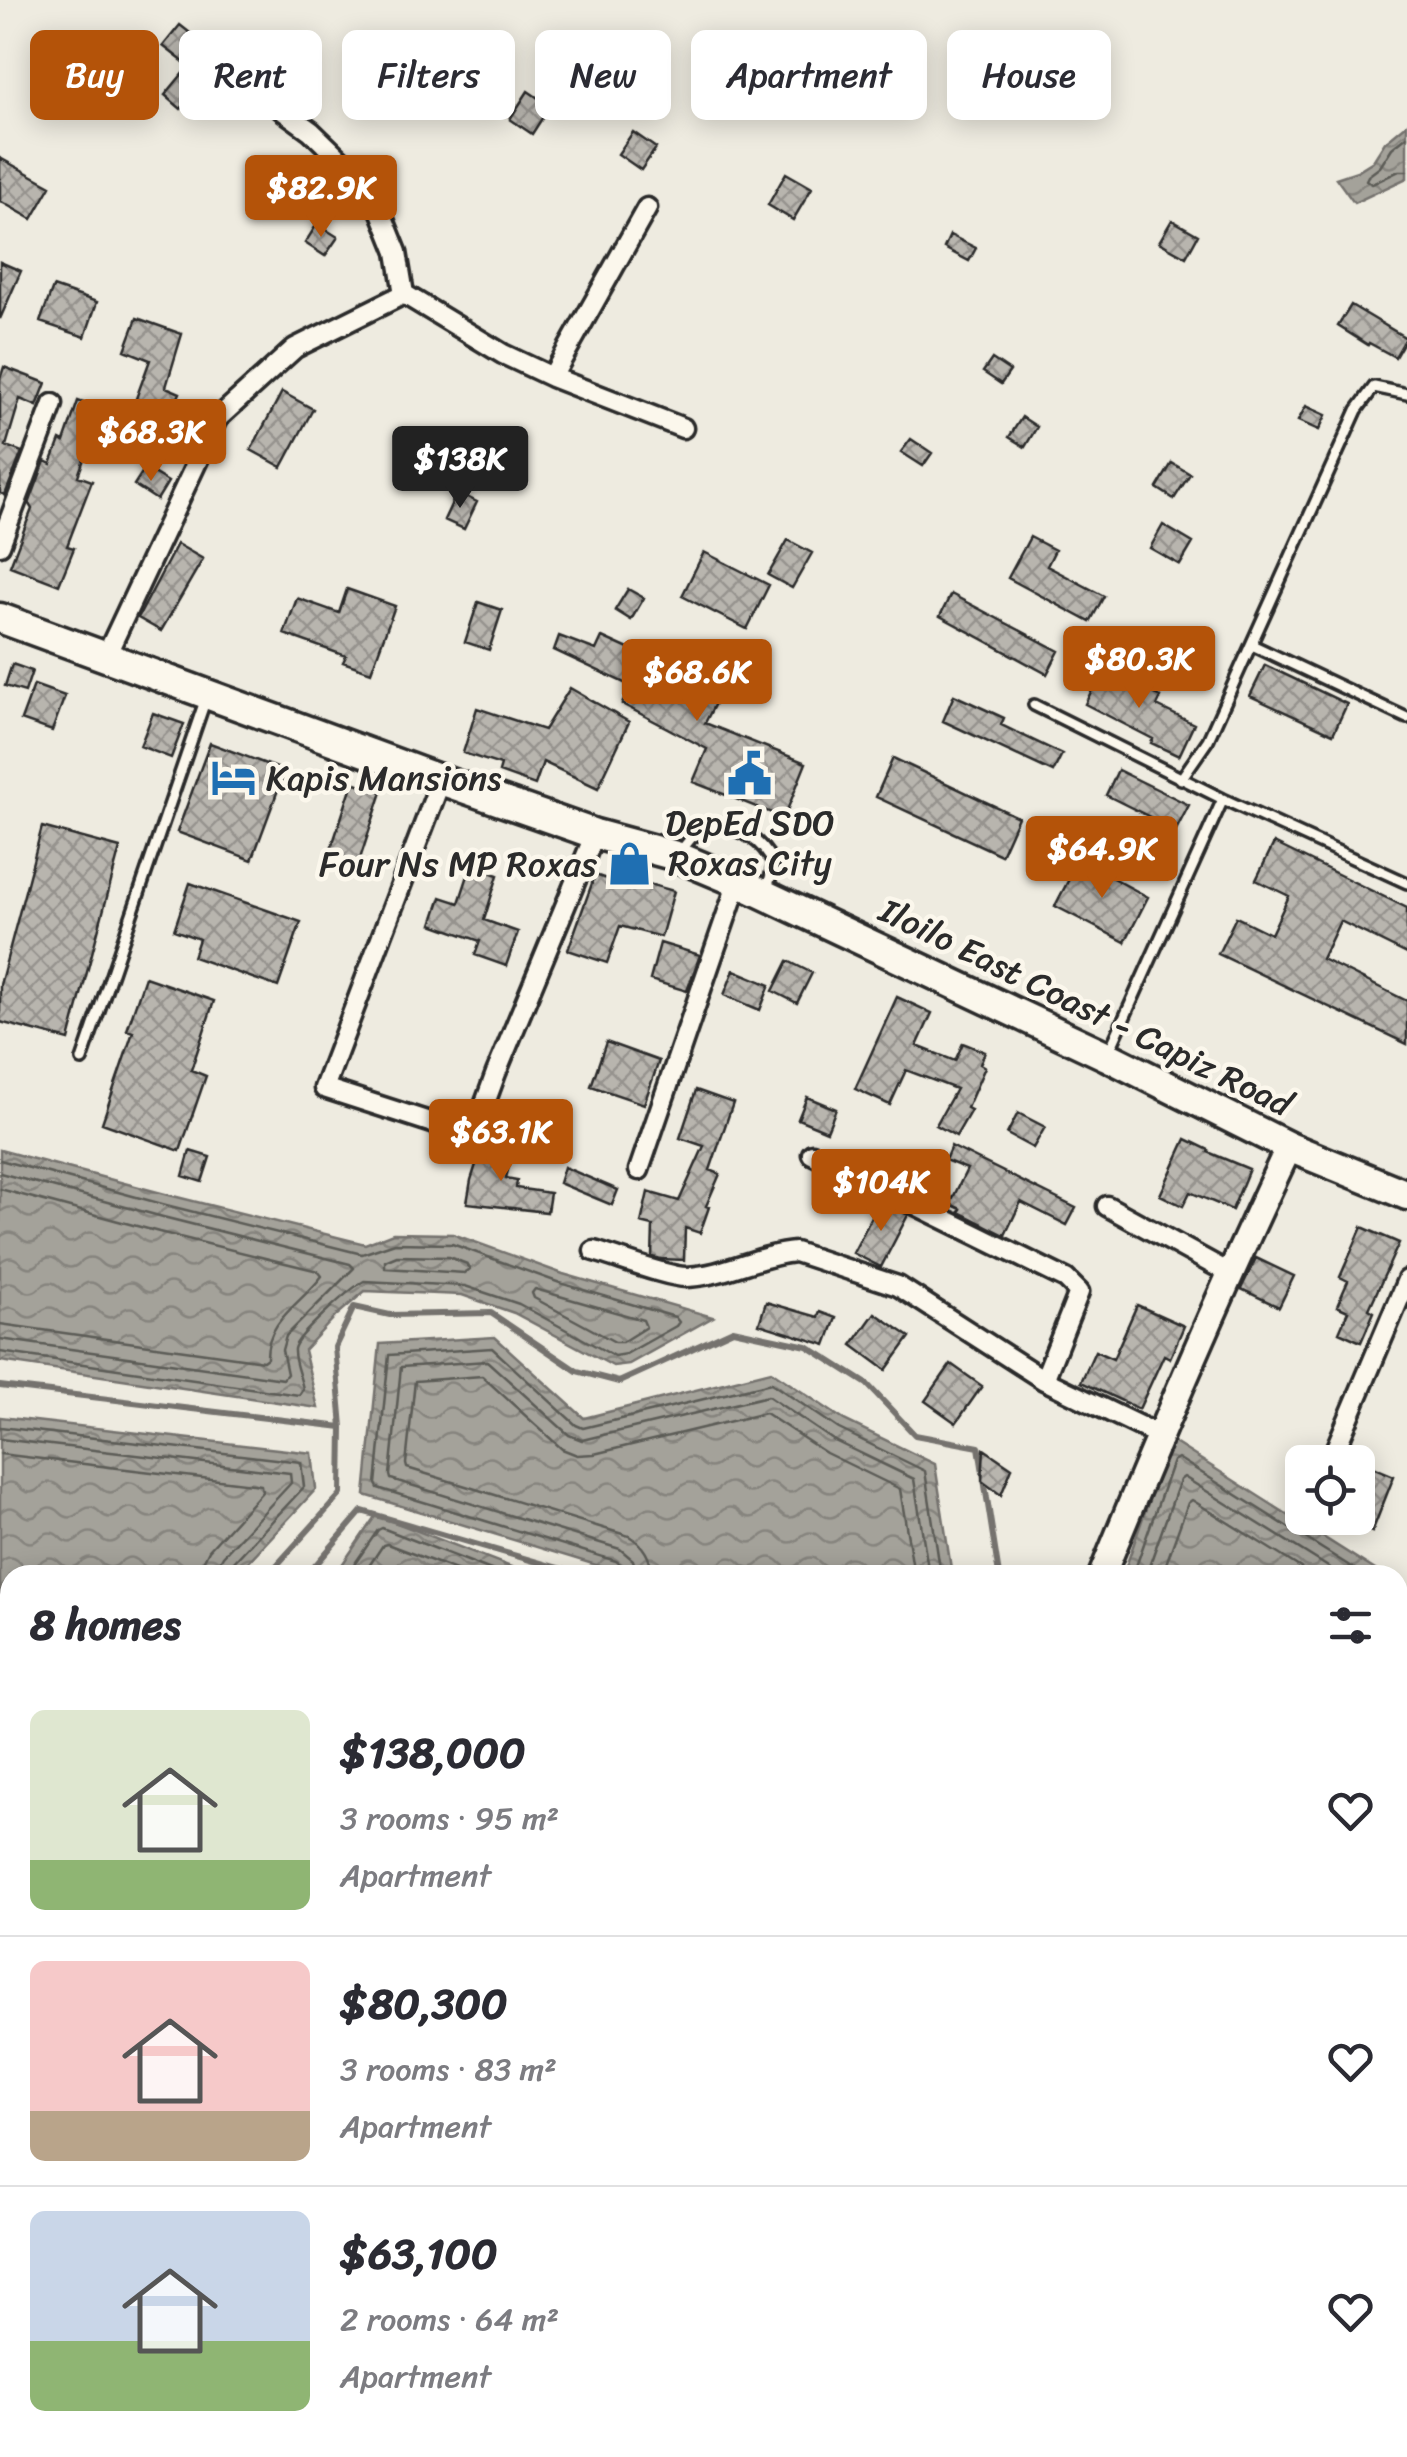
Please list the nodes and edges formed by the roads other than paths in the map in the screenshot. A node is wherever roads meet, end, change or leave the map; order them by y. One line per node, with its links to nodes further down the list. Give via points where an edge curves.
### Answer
1 (296, 120): 3 (street, via 372,190 397,252)
2 (647, 208): 4 (street)
3 (404, 294): 4 (street); 11 (street, via 295,348 217,419)
4 (552, 377): 7 (street)
5 (1407, 394): 10 (lane, via 1374,387 1357,410)
6 (54, 404): 8 (street)
7 (683, 428)
8 (0, 544)
9 (1, 620): 11 (main road, Iloilo East Coast - Capiz Road)
10 (1252, 645): 14 (lane); 15 (lane)
11 (105, 658): 12 (main road, Iloilo East Coast - Capiz Road)
12 (207, 696): 16 (main road, Iloilo East Coast - Capiz Road); 24 (lane)
13 (1034, 705): 15 (lane)
14 (1407, 718)
15 (1182, 779): 17 (lane)
16 (441, 780): 18 (main road, Iloilo East Coast - Capiz Road); 18 (street, via 324,1088 473,1136)
17 (1223, 799): 21 (lane); 23 (lane)
18 (595, 834): 19 (main road, Iloilo East Coast - Capiz Road)
19 (676, 856): 20 (main road, Iloilo East Coast - Capiz Road); 22 (lane, via 692,837 719,825 743,832 764,845 774,864)
20 (738, 882): 22 (main road, Iloilo East Coast - Capiz Road); 27 (street)
21 (1407, 883)
22 (765, 895): 23 (main road, Iloilo East Coast - Capiz Road)
23 (1107, 1056): 25 (main road, Iloilo East Coast - Capiz Road)
24 (82, 1060)
25 (1289, 1146): 28 (main road, Iloilo East Coast - Capiz Road); 31 (main road)
26 (812, 1154): 33 (street, via 1079,1292)
27 (639, 1170)
28 (1407, 1195)
29 (1107, 1206): 31 (street)
30 (594, 1251): 33 (street, via 683,1277 796,1252 898,1286)
31 (1229, 1273): 34 (main road)
32 (1407, 1280): 35 (street)
33 (1044, 1380): 34 (street)
34 (1158, 1436): 36 (main road)
35 (1337, 1445)
36 (1106, 1565)

